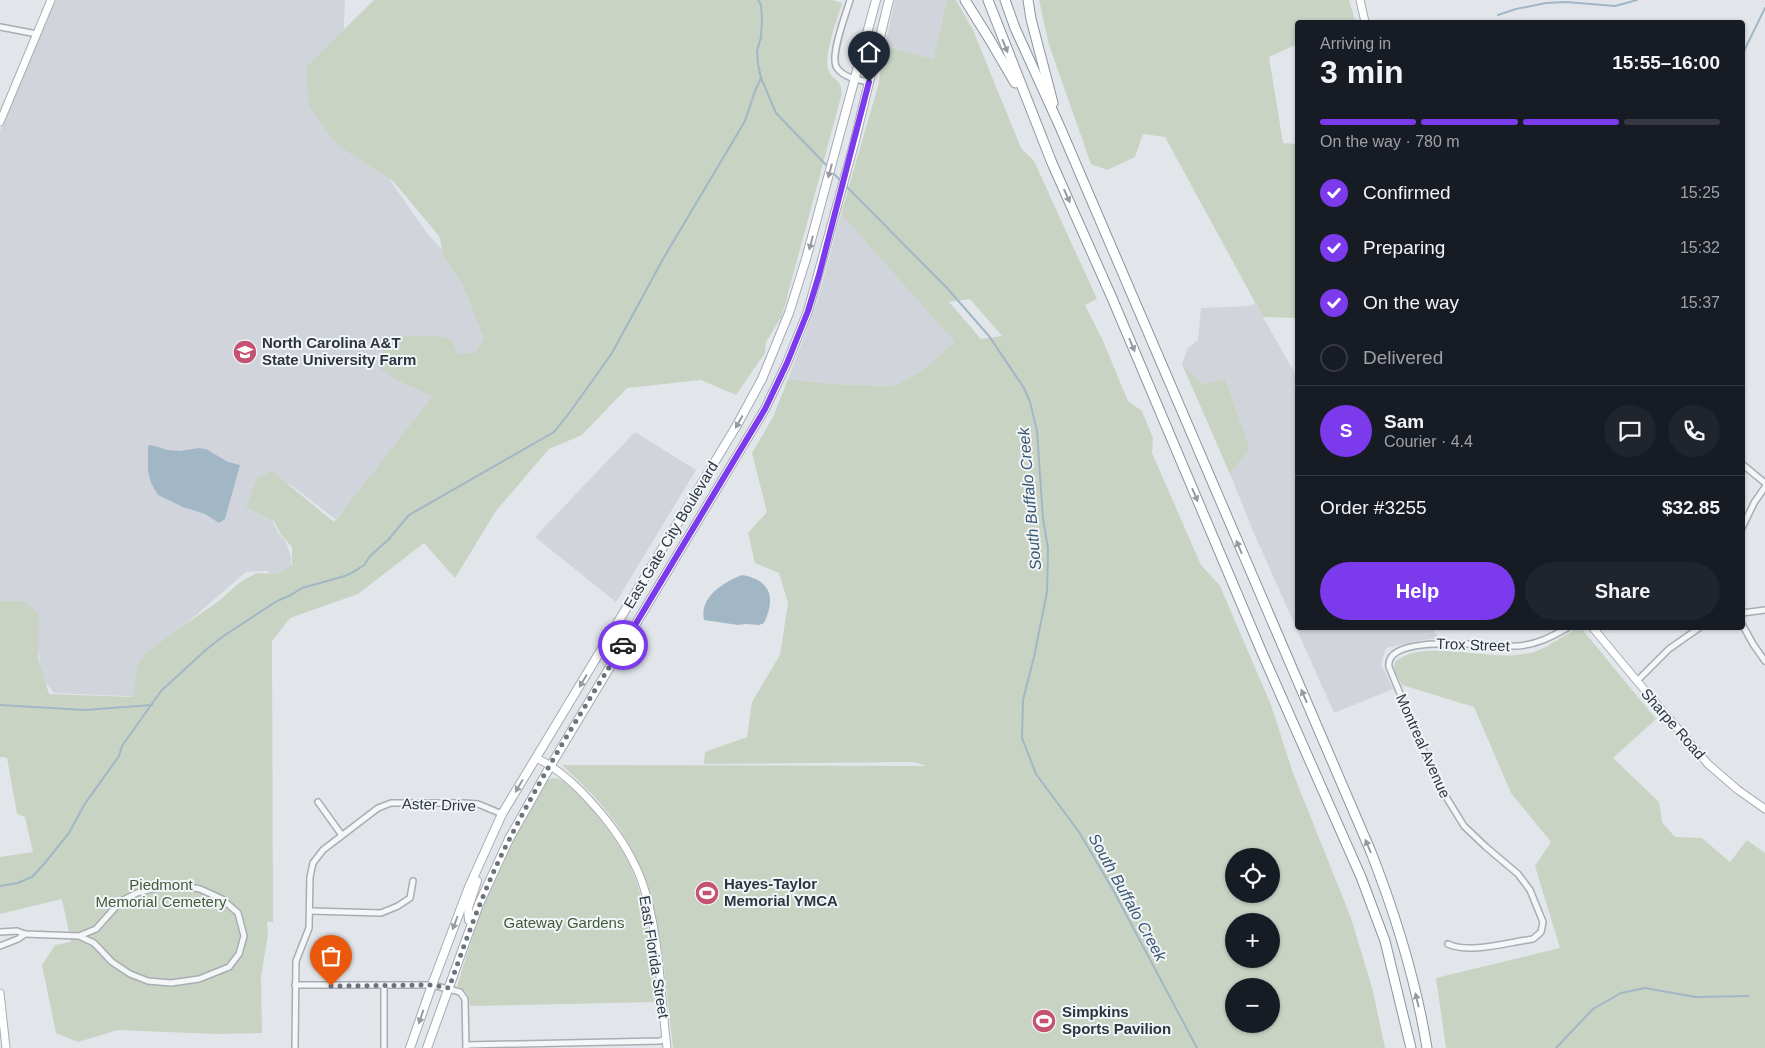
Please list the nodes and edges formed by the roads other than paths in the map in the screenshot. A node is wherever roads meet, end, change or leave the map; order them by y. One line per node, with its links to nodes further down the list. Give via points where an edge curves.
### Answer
1 (51, 0): 12 (street)
2 (850, 0): 13 (street, via 835,60 838,68)
3 (876, 0): 13 (main road, East Gate City Boulevard)
4 (889, 0): 14 (main road, East Gate City Boulevard)
5 (965, 0): 16 (highway)
6 (988, 0): 16 (highway, one-way to 16)
7 (1005, 0): 17 (highway)
8 (1028, 0): 17 (highway)
9 (1360, 0): 10 (street)
10 (1365, 20)
11 (0, 27): 12 (street)
12 (37, 34): 15 (street)
13 (855, 79): 14 (street); 18 (main road, East Gate City Boulevard, one-way to 18, via 806,259)
14 (869, 82): 19 (main road, East Gate City Boulevard, via 816,284)
15 (0, 122)
16 (1036, 124): 61 (highway, one-way to 61, via 1367,892 1385,941)
17 (1060, 127): 62 (highway, one-way to 17, via 1403,943 1371,852)
18 (783, 329): 19 (main road); 33 (main road, East Gate City Boulevard, one-way to 33, via 762,379 737,425)
19 (798, 336): 34 (main road, East Gate City Boulevard, via 765,409)
20 (1745, 466): 21 (street)
21 (1765, 483)
22 (1765, 487): 23 (street)
23 (1745, 522)
24 (1765, 610): 25 (street)
25 (1745, 613)
26 (1745, 629): 30 (street)
27 (1563, 630): 31 (street, Trox Street, via 1544,640 1519,646 1440,643 1417,646 1392,655 1388,661)
28 (1594, 630): 32 (street, Sharpe Road)
29 (1696, 630): 32 (street, via 1669,649)
30 (1765, 661)
31 (1389, 669): 46 (street, Montreal Avenue, via 1431,768 1453,810 1464,826 1518,874 1530,890 1543,922 1541,932 1533,939 1468,949)
32 (1637, 681): 36 (street, Sharpe Road, via 1708,764)
33 (536, 758): 34 (street, East Florida Street); 37 (main road, East Gate City Boulevard, one-way to 37)
34 (550, 765): 42 (main road, East Gate City Boulevard, via 509,839); 53 (street, East Florida Street, via 581,790 613,827 641,879 650,910)
35 (318, 802): 39 (street)
36 (1765, 809)
37 (502, 814): 38 (main road, East Gate City Boulevard); 39 (street, Aster Drive, via 464,802 391,803 378,808)
38 (498, 823): 42 (main road, via 496,837 468,908 469,920); 49 (main road, East Gate City Boulevard, one-way to 49, via 469,887)
39 (342, 834): 41 (street, Aster Drive, via 313,863)
40 (413, 881): 41 (street, via 410,898 381,913)
41 (310, 911): 48 (street, Aster Drive, via 308,928 296,961)
42 (473, 921): 51 (main road, East Gate City Boulevard)
43 (0, 932): 44 (street)
44 (25, 934): 45 (street); 47 (street)
45 (79, 936): 45 (street, via 94,943 112,962 130,974 148,981 171,983 199,979 229,966 240,954 244,936 238,913 222,898 180,885 159,887 121,901 96,929)
46 (1448, 944)
47 (0, 946)
48 (295, 985): 50 (street); 56 (street, Aster Drive)
49 (432, 985): 50 (street); 51 (street); 58 (main road, East Gate City Boulevard, one-way to 58)
50 (384, 986): 57 (street)
51 (449, 988): 54 (street, via 462,993 466,999); 59 (main road, East Gate City Boulevard)
52 (0, 993): 55 (street)
53 (666, 1038): 54 (street, via 660,1041); 60 (street, East Florida Street)
54 (466, 1046)
55 (6, 1048)
56 (295, 1048)
57 (384, 1048)
58 (410, 1048)
59 (427, 1048)
60 (667, 1048)
61 (1411, 1048)
62 (1426, 1048)

